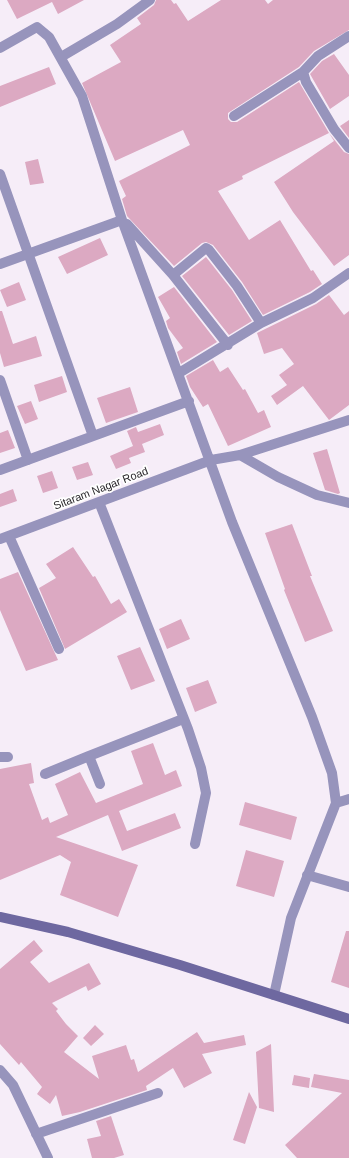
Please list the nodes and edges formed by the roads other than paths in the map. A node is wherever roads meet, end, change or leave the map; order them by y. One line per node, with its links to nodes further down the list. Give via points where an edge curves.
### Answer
1 (150, 0): 4 (street, via 117,24)
2 (349, 36): 5 (street, via 318,56)
3 (0, 48): 4 (street, via 37,28 50,37)
4 (61, 57): 9 (street, via 82,96)
5 (303, 72): 6 (street); 7 (street, via 306,82 334,129)
6 (234, 116)
7 (349, 148)
8 (0, 174): 10 (street)
9 (122, 220): 10 (street); 13 (street); 16 (street)
10 (28, 254): 11 (street); 20 (street)
11 (0, 264)
12 (349, 273): 14 (street, via 313,298)
13 (172, 274): 14 (street, via 206,248 233,280); 15 (street)
14 (261, 323): 15 (street)
15 (228, 345): 16 (street)
16 (179, 373): 18 (street)
17 (0, 380): 22 (street)
18 (189, 400): 20 (street); 23 (street)
19 (349, 420): 21 (street, Sitaram Nagar Road)
20 (93, 436): 22 (street)
21 (240, 456): 23 (street, Sitaram Nagar Road); 26 (street, via 317,495)
22 (28, 460): 24 (street)
23 (211, 460): 25 (street, Sitaram Nagar Road); 34 (street, via 232,522 312,717 332,773)
24 (0, 470)
25 (99, 502): 27 (street, Sitaram Nagar Road); 29 (street)
26 (349, 503)
27 (5, 538): 28 (street)
28 (59, 649)
29 (183, 719): 30 (street); 35 (street, via 206,793)
30 (89, 756): 31 (street); 32 (street)
31 (45, 774)
32 (100, 784)
33 (349, 800): 34 (street)
34 (336, 804): 36 (street)
35 (194, 844)
36 (307, 875): 37 (street); 39 (street, via 291,918)
37 (349, 887)
38 (0, 917): 39 (street, via 68,932)
39 (274, 995): 40 (street)
40 (349, 1020)
41 (0, 1070): 43 (street, via 13,1085)
42 (158, 1093): 43 (street)
43 (36, 1134): 44 (street)
44 (48, 1158)

